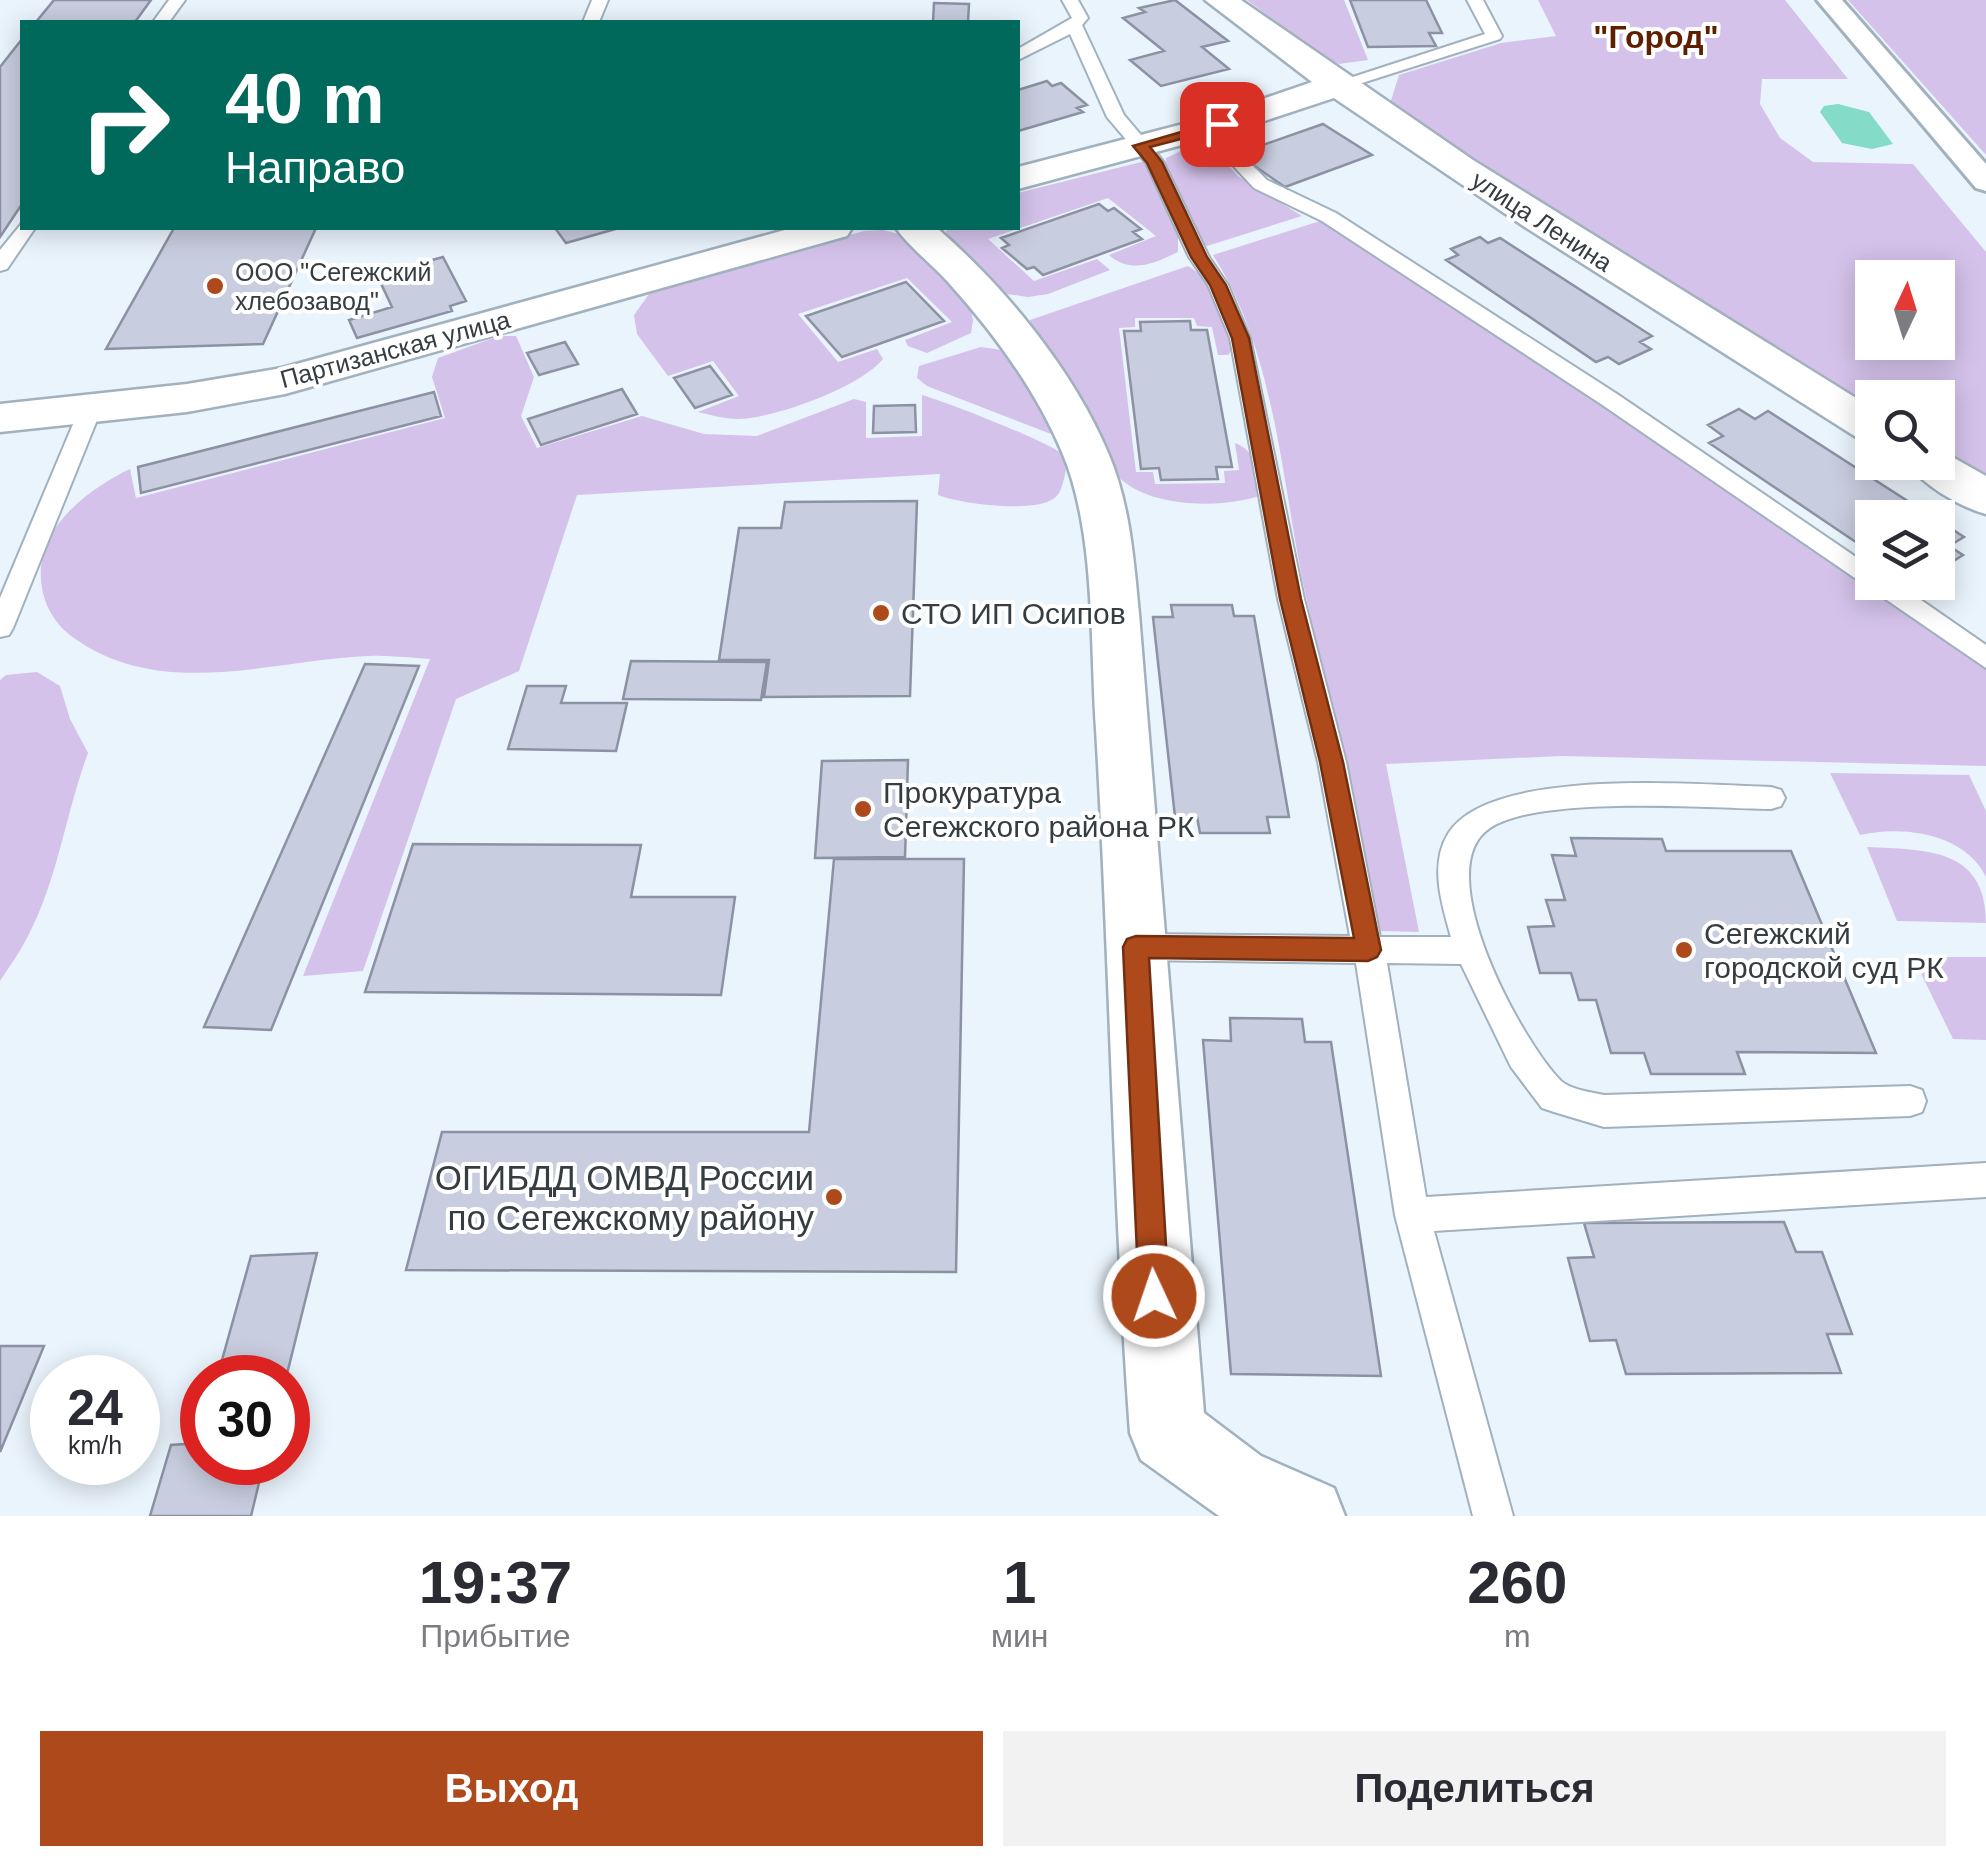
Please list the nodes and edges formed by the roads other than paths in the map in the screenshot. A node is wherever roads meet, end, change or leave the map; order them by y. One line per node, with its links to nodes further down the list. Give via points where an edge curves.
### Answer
1 (1221, 0): 6 (street, улица Ленина)
2 (1476, 0): 6 (lane, via 1494,36)
3 (1829, 0): 10 (street)
4 (1072, 12): 5 (lane); 8 (lane, via 1116,117)
5 (1020, 54)
6 (1334, 86): 7 (street); 17 (street, улица Ленина)
7 (1222, 124): 8 (street); 21 (lane, via 1229,155 1247,173 1329,216)
8 (1140, 146): 9 (street); 27 (lane, via 1154,162 1240,338)
9 (1020, 177)
10 (1986, 182)
11 (24, 230): 15 (lane)
12 (820, 230): 14 (street, Партизанская улица)
13 (918, 230): 26 (street, via 977,291 1048,386 1088,458 1112,608)
14 (787, 235): 16 (street, Партизанская улица, via 285,380)
15 (0, 265)
16 (90, 410): 18 (street, Партизанская улица); 23 (lane)
17 (1855, 416)
18 (0, 418)
19 (1955, 478): 20 (street)
20 (1986, 498)
21 (1855, 568)
22 (1902, 600): 24 (lane)
23 (0, 628)
24 (1986, 658)
25 (1771, 798): 28 (lane, via 1578,796 1486,814 1460,836 1452,869)
26 (1136, 947): 27 (lane); 32 (street, via 1168,1433 1234,1483)
27 (1368, 950): 28 (lane); 31 (lane)
28 (1470, 951): 29 (lane, via 1522,1057 1554,1097 1604,1111)
29 (1910, 1101)
30 (1986, 1180): 31 (lane)
31 (1412, 1216): 33 (lane)
32 (1306, 1516)
33 (1493, 1516)

